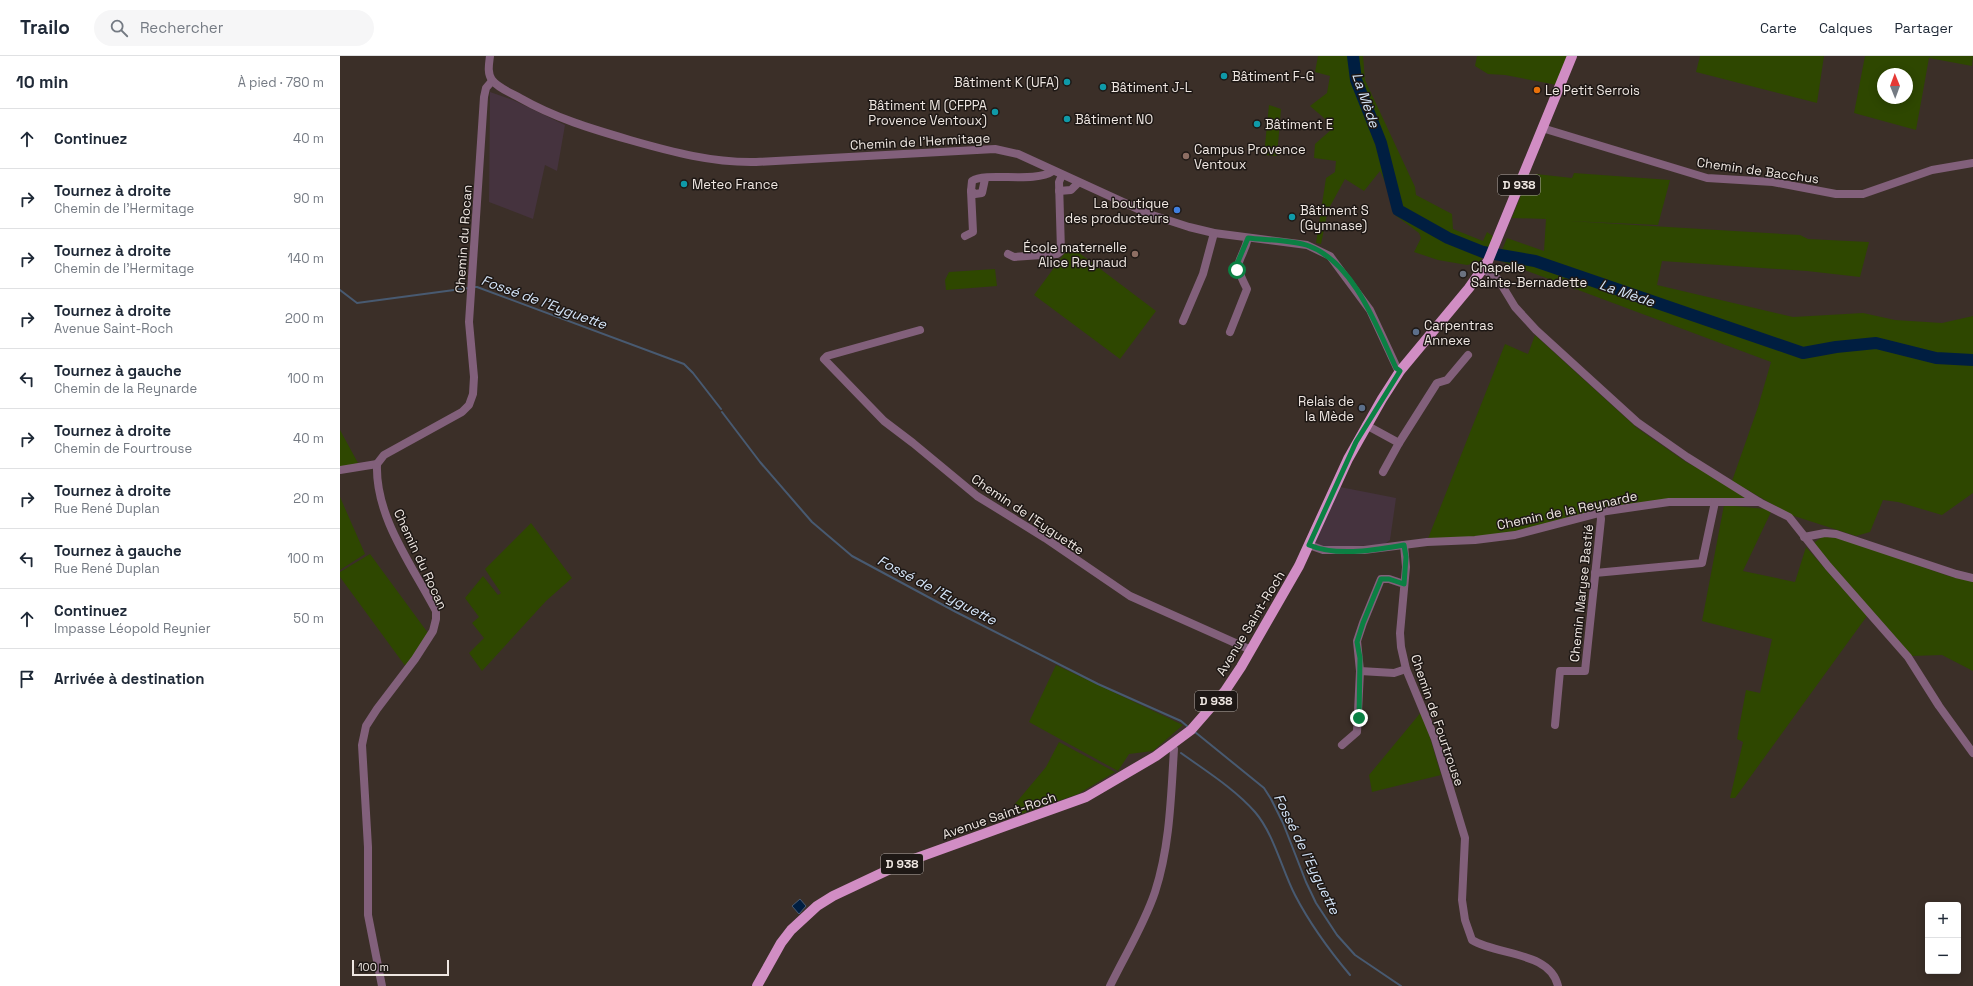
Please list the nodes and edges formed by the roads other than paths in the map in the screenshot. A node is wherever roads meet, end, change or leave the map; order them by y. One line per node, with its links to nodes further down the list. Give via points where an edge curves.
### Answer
1 (490, 56): 3 (street, via 488,66)
2 (1572, 56): 4 (main road, D 938)
3 (492, 80): 6 (street, Chemin de l'Hermitage, via 545,112 589,129 703,158 756,162 995,149 1018,154); 22 (street, Chemin du Rocan, via 486,88 484,97 469,322 473,394 469,405 462,412 384,455)
4 (1542, 128): 5 (street, Chemin de Bacchus, via 1707,178 1773,182 1836,194 1863,194 1932,170); 14 (main road, Avenue Saint-Roch / D 938)
5 (1973, 163)
6 (1053, 171): 7 (street, Chemin de l'Hermitage); 11 (street, via 1040,176 972,182 973,232)
7 (1062, 175): 8 (street, Chemin de l'Hermitage); 9 (street)
8 (1078, 183): 9 (street, via 1071,190); 10 (street, Chemin de l'Hermitage, via 1149,214)
9 (1059, 191): 13 (street, via 1060,253 1014,256)
10 (1214, 233): 12 (street, Chemin de l'Hermitage); 15 (street, via 1203,274)
11 (965, 236)
12 (1248, 238): 17 (street, via 1237,264 1237,270 1247,289); 19 (street, Chemin de l'Hermitage, via 1307,245 1330,256 1370,310 1396,368)
13 (1008, 254)
14 (1486, 265): 19 (main road, Avenue Saint-Roch / D 938); 26 (street, via 1498,279 1515,308 1536,330 1637,422)
15 (1183, 321)
16 (920, 330): 34 (street, Chemin de l'Eyguette, via 827,356 824,359 884,421 977,496 1045,538 1130,596)
17 (1230, 332)
18 (1468, 355): 21 (street, via 1447,380 1437,383)
19 (1400, 371): 20 (main road, Avenue Saint-Roch / D 938)
20 (1366, 425): 21 (street); 29 (main road, Avenue Saint-Roch / D 938)
21 (1399, 443): 24 (street)
22 (377, 464): 23 (street); 41 (street, Chemin du Rocan, via 377,484 392,531 436,611 433,631 366,726 362,745 368,847 368,915)
23 (340, 470)
24 (1383, 472)
25 (1716, 502): 26 (street, Chemin de la Reynarde); 27 (street, Chemin de la Reynarde, via 1669,502); 31 (street, via 1702,563)
26 (1759, 502): 28 (street, via 1786,515)
27 (1600, 512): 30 (street, Chemin de la Reynarde, via 1515,535); 31 (street, Chemin Maryse Bastié)
28 (1804, 537): 32 (street, via 1825,533 1836,534); 40 (street, via 1908,657)
29 (1309, 545): 30 (street, Chemin de la Reynarde, via 1327,551); 34 (main road, Avenue Saint-Roch / D 938)
30 (1404, 545): 33 (street, Chemin de Fourtrouse)
31 (1595, 573): 37 (street, Chemin Maryse Bastié, via 1585,671 1560,671)
32 (1973, 578)
33 (1404, 584): 35 (street, Chemin de Fourtrouse, via 1400,639); 36 (street, via 1381,579 1357,642)
34 (1251, 650): 38 (main road, Avenue Saint-Roch / D 938, via 1217,700 1191,730)
35 (1406, 669): 36 (street, via 1394,673); 44 (street, Chemin de Fourtrouse, via 1435,739 1465,838 1462,900 1472,940 1483,947 1538,961 1550,970)
36 (1360, 671): 39 (street, via 1358,732)
37 (1555, 725)
38 (1172, 745): 42 (main road, Avenue Saint-Roch / D 938, via 1086,797 903,863 833,896 817,906 791,930); 43 (street, via 1174,749 1171,799 1165,847 1155,891 1137,934)
39 (1342, 745)
40 (1973, 753)
41 (382, 986)
42 (757, 986)
43 (1110, 986)
44 (1558, 986)

